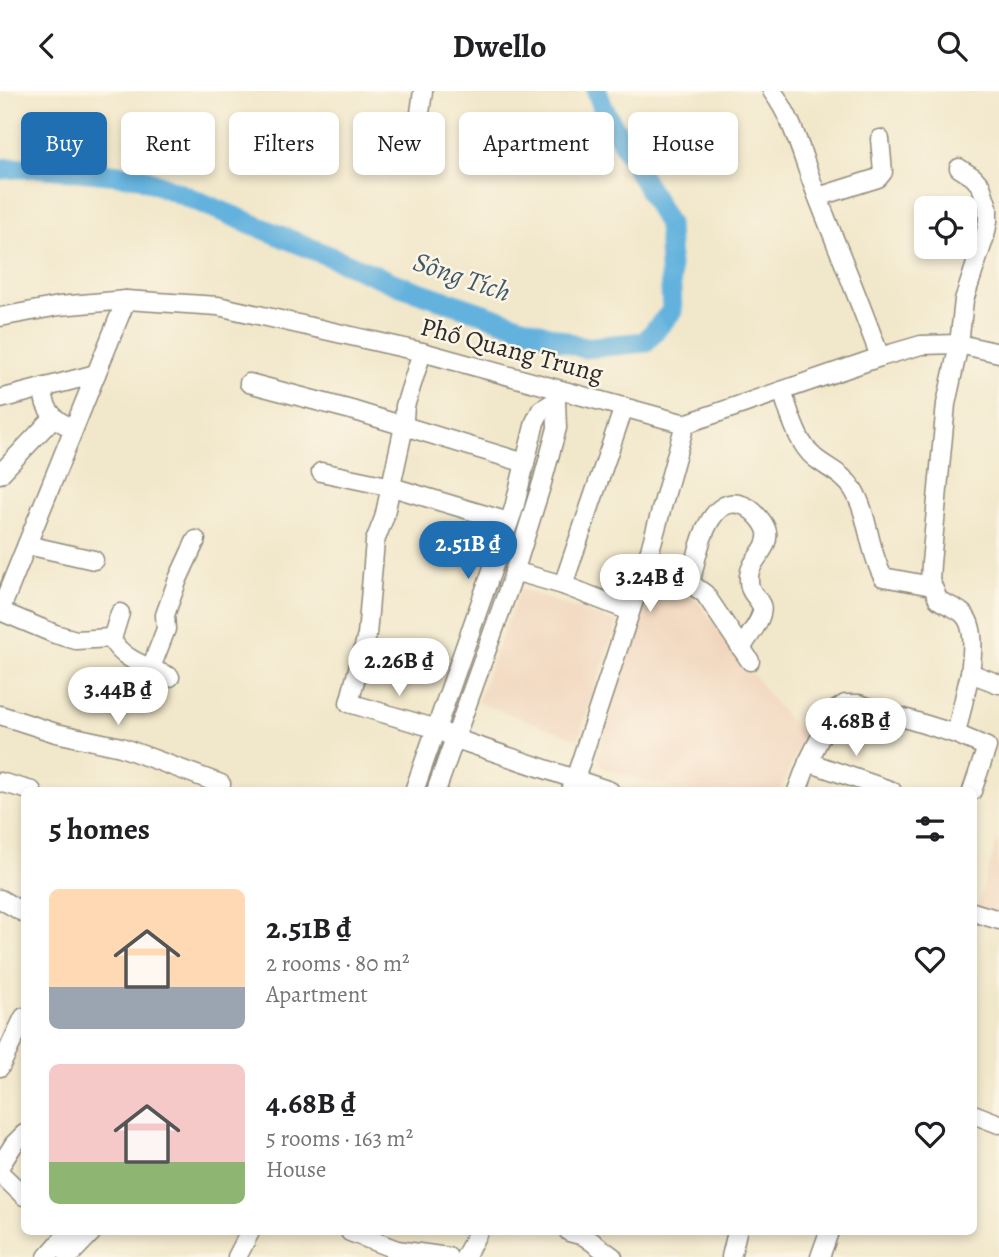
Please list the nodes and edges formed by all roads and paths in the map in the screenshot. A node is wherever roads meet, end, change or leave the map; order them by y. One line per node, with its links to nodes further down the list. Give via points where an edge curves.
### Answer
1 (422, 91): 3 (street)
2 (772, 91): 6 (street, via 784,108)
3 (420, 112)
4 (880, 139): 6 (street, via 883,172 878,178)
5 (959, 168): 9 (street, via 981,186 988,207 985,236 964,300)
6 (818, 197): 12 (street)
7 (126, 300): 8 (street, Phố Quang Trung); 10 (street, Phố Quang Trung, via 218,306); 13 (street)
8 (0, 317)
9 (959, 344): 11 (street); 12 (street, via 921,345); 36 (street, via 946,404)
10 (422, 352): 17 (street, Phố Quang Trung); 22 (street)
11 (999, 353)
12 (880, 357): 16 (street)
13 (96, 374): 15 (street); 23 (street)
14 (249, 383): 22 (street)
15 (45, 387): 18 (street); 20 (street, via 47,408)
16 (782, 391): 21 (street); 36 (street, via 806,449 841,475 855,493 883,577)
17 (558, 395): 19 (street, Phố Quang Trung); 24 (street, via 535,422); 33 (street, via 557,428)
18 (0, 399)
19 (624, 407): 21 (street, Phố Quang Trung); 35 (street)
20 (54, 418): 23 (street); 26 (street)
21 (685, 424): 32 (street)
22 (403, 426): 24 (street); 27 (street)
23 (75, 427): 30 (street)
24 (525, 463): 28 (street)
25 (321, 472): 27 (street)
26 (0, 474)
27 (392, 487): 28 (street); 45 (street, via 375,541 367,635 349,703)
28 (509, 522): 45 (street)
29 (196, 540): 40 (street, via 165,615 166,629)
30 (27, 545): 31 (street); 39 (street, via 0,611 76,640)
31 (94, 560)
32 (647, 561): 34 (street); 37 (street)
33 (514, 571): 35 (street); 47 (street)
34 (691, 582): 34 (street, via 700,540 713,515 738,504 755,513 767,533 749,579 762,610 745,654 705,594)
35 (563, 585): 37 (street)
36 (932, 586): 41 (street, via 938,599 961,611 970,625)
37 (630, 611): 51 (street)
38 (120, 613): 39 (street)
39 (112, 639): 40 (street, via 119,651)
40 (151, 668): 42 (street)
41 (970, 673): 43 (street); 46 (street)
42 (170, 677)
43 (999, 684)
44 (0, 715): 50 (street, via 121,747)
45 (437, 729): 47 (street); 52 (street)
46 (956, 734): 48 (street, via 859,704 845,705 833,712); 56 (street, via 987,747)
47 (456, 739): 51 (street); 53 (street)
48 (808, 762): 54 (street); 55 (street)
49 (0, 782): 57 (street)
50 (221, 784)
51 (573, 785)
52 (415, 787)
53 (438, 787)
54 (799, 787)
55 (880, 787)
56 (973, 787)
57 (21, 788)
58 (0, 899): 59 (street)
59 (21, 911)
60 (977, 913): 61 (street)
61 (999, 920)
62 (21, 1023): 63 (street)
63 (0, 1067)
64 (977, 1116): 65 (street)
65 (999, 1124)
66 (21, 1137): 67 (street)
67 (0, 1166)
68 (0, 1173): 69 (street)
69 (21, 1193)
70 (248, 1235): 79 (street)
71 (358, 1235): 80 (street, via 397,1250)
72 (476, 1235): 81 (street)
73 (580, 1235): 82 (street)
74 (736, 1235): 83 (street)
75 (828, 1235): 84 (street)
76 (73, 1239): 77 (street); 78 (street)
77 (47, 1257)
78 (94, 1257)
79 (237, 1257)
80 (448, 1257)
81 (465, 1257)
82 (613, 1257)
83 (731, 1257)
84 (820, 1257)

